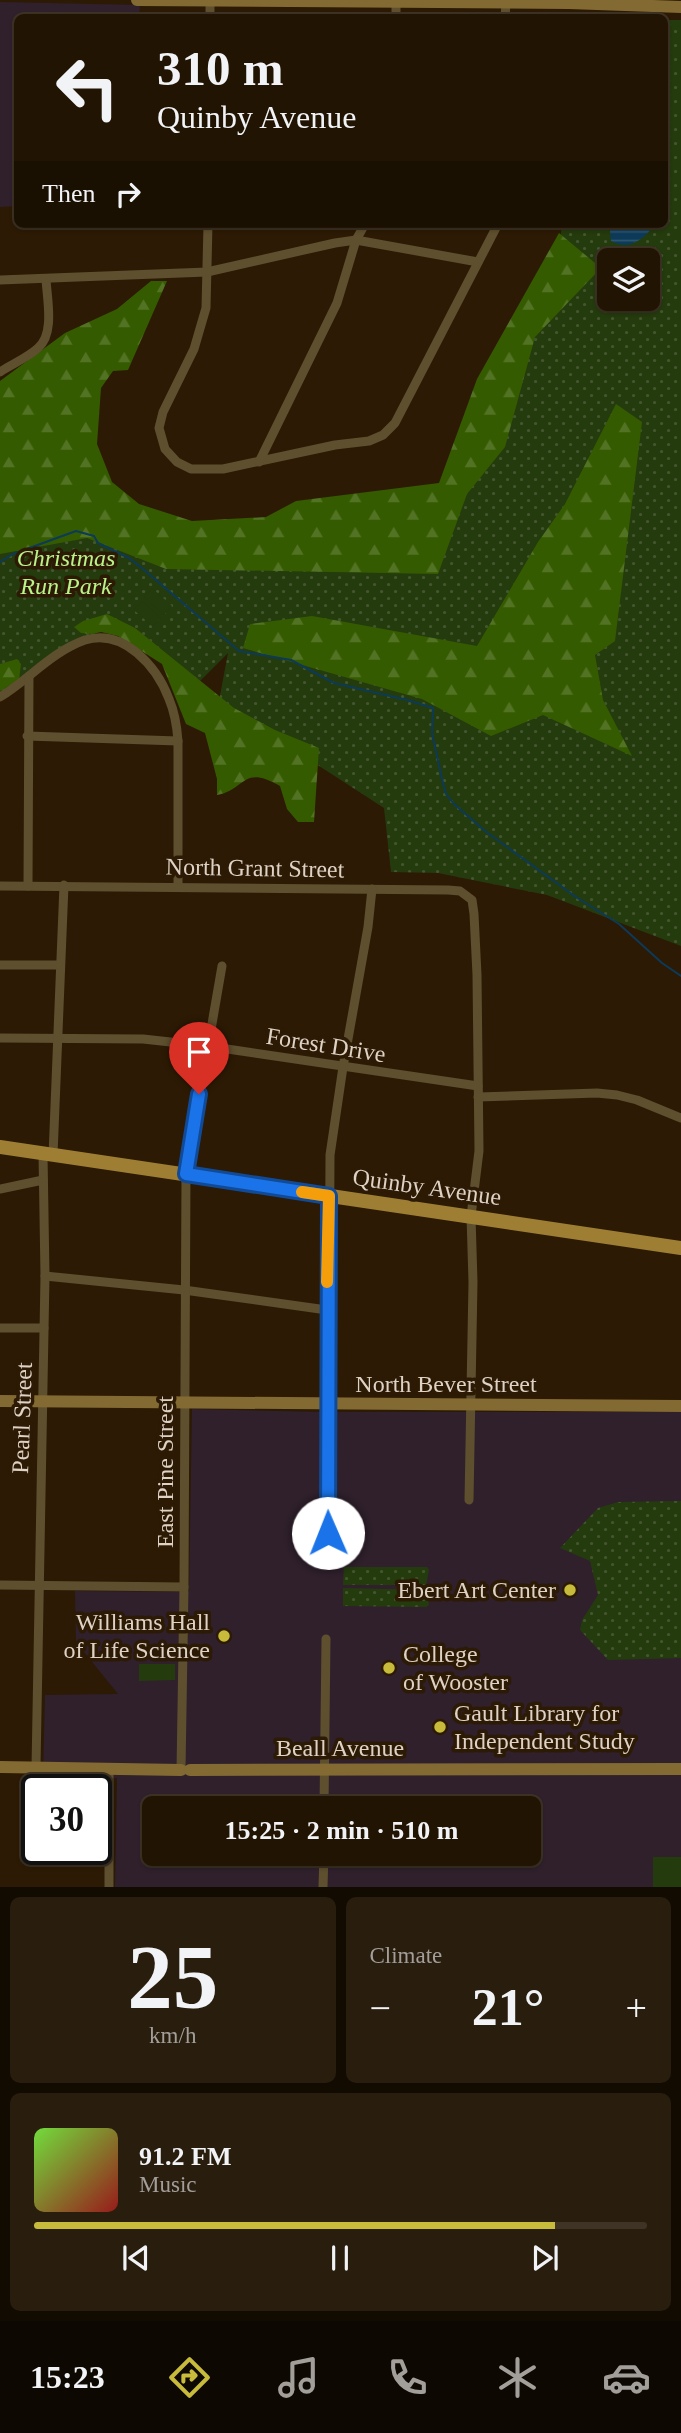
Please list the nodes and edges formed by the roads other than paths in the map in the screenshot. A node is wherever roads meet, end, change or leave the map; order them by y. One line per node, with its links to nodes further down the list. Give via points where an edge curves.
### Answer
1 (137, 0): 2 (street)
2 (210, 0): 3 (street)
3 (396, 1): 5 (street)
4 (569, 1): 5 (street); 6 (street)
5 (506, 3): 7 (street)
6 (681, 7)
7 (505, 14)
8 (208, 228): 13 (street)
9 (364, 228): 11 (street)
10 (496, 228): 12 (street)
11 (356, 240): 12 (street); 13 (street); 17 (street, via 337,303)
12 (478, 262): 17 (street, via 395,423 383,435)
13 (207, 272): 14 (street); 17 (street, via 201,330 160,419 161,435 170,456 191,469 223,470)
14 (46, 279): 15 (street); 16 (street, via 45,340)
15 (0, 280)
16 (0, 372)
17 (259, 462)
18 (29, 676): 19 (street); 21 (street); 23 (street, via 86,640 115,640 153,669 169,698)
19 (10, 691): 20 (street); 21 (street)
20 (0, 697)
21 (28, 702): 22 (street)
22 (27, 736): 23 (street); 26 (street)
23 (178, 741): 27 (street)
24 (64, 885): 26 (street, North Grant Street); 27 (street, North Grant Street); 30 (street, Pearl Street)
25 (0, 886): 26 (street, North Grant Street)
26 (28, 886)
27 (178, 886): 28 (street, North Grant Street)
28 (372, 889): 35 (street); 36 (street, North Grant Street, via 460,891 474,904)
29 (0, 965): 30 (street)
30 (60, 965): 33 (street, Pearl Street)
31 (222, 966): 34 (street, East Pine Street)
32 (0, 1038): 33 (street, Forest Drive)
33 (59, 1038): 34 (street, Forest Drive, via 143,1039); 40 (street, Pearl Street)
34 (207, 1046): 35 (street, Forest Drive); 41 (street, East Pine Street)
35 (343, 1067): 36 (street, Forest Drive); 44 (street)
36 (478, 1086): 37 (street, North Grant Street)
37 (478, 1097): 38 (street, via 617,1095); 45 (street, North Grant Street, via 479,1151)
38 (681, 1118)
39 (0, 1147): 40 (main road, Quinby Avenue)
40 (48, 1155): 41 (main road, Quinby Avenue); 42 (street, Pearl Street)
41 (186, 1174): 44 (main road, Quinby Avenue); 48 (street, East Pine Street)
42 (43, 1180): 43 (street); 47 (street, Pearl Street)
43 (0, 1189)
44 (329, 1196): 45 (main road, Quinby Avenue); 49 (street)
45 (471, 1216): 46 (main road, Quinby Avenue); 56 (street, North Grant Street)
46 (681, 1248)
47 (45, 1276): 48 (street); 51 (street, Pearl Street)
48 (184, 1290): 49 (street); 54 (street, East Pine Street)
49 (327, 1310): 55 (street)
50 (0, 1328): 51 (street)
51 (44, 1328): 53 (street, Pearl Street)
52 (0, 1401): 53 (street, North Bever Street)
53 (42, 1402): 54 (street, North Bever Street); 61 (street, Pearl Street)
54 (185, 1402): 55 (street, North Bever Street); 62 (street, East Pine Street)
55 (327, 1404): 56 (street, North Bever Street); 59 (street)
56 (469, 1405): 57 (street, North Bever Street); 58 (street, North Grant Street)
57 (681, 1406)
58 (469, 1500)
59 (328, 1533)
60 (0, 1585): 61 (street)
61 (38, 1585): 62 (street); 65 (street, Pearl Street)
62 (184, 1587): 69 (street, East Pine Street)
63 (326, 1639): 67 (street)
64 (0, 1767): 65 (street, Beall Avenue)
65 (36, 1767): 66 (street, Beall Avenue)
66 (109, 1769): 69 (street, Beall Avenue); 72 (street)
67 (324, 1769): 68 (street, Beall Avenue); 69 (street, Beall Avenue); 70 (street)
68 (681, 1769)
69 (185, 1770)
70 (324, 1796)
71 (324, 1866): 73 (street)
72 (109, 1887)
73 (323, 1887)

